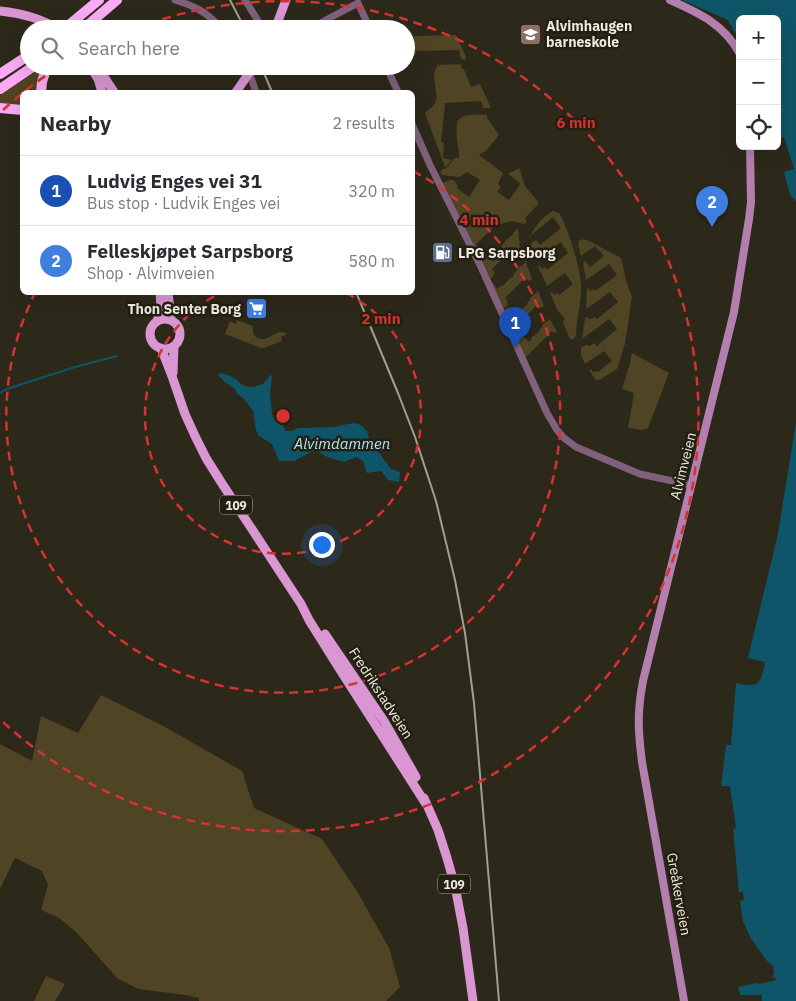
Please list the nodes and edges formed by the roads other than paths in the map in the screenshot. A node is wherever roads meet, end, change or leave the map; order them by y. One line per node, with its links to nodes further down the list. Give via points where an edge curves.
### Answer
1 (99, 0): 11 (highway)
2 (117, 0): 12 (highway)
3 (175, 0): 13 (street, via 199,9)
4 (245, 0): 14 (street)
5 (286, 0): 15 (main road)
6 (670, 0): 18 (main road, via 714,24)
7 (0, 11): 10 (main road)
8 (0, 17): 9 (main road)
9 (20, 20)
10 (40, 20)
11 (75, 20)
12 (94, 20)
13 (213, 20)
14 (257, 20)
15 (278, 20)
16 (326, 20): 17 (street, via 358,3)
17 (366, 20)
18 (736, 49)
19 (20, 59): 21 (highway)
20 (20, 61): 22 (highway)
21 (0, 65)
22 (0, 74)
23 (21, 75): 30 (highway)
24 (44, 75): 31 (highway)
25 (96, 75): 32 (main road)
26 (103, 75): 33 (main road)
27 (248, 75): 34 (main road, bridge)
28 (250, 75): 35 (street)
29 (390, 75): 36 (street)
30 (0, 89)
31 (41, 90)
32 (101, 90)
33 (113, 90)
34 (237, 90)
35 (255, 90)
36 (397, 90)
37 (0, 108): 38 (highway)
38 (20, 110)
39 (415, 131): 48 (street, via 481,267 546,413 564,438 576,447 640,474)
40 (750, 150): 48 (main road, Alvimveien, via 751,202 738,286)
41 (160, 295): 44 (main road, 109)
42 (168, 295): 43 (main road, 109)
43 (171, 320): 44 (main road); 45 (main road, 109, via 178,326 180,336)
44 (157, 321): 46 (main road, 109, via 150,335 153,344)
45 (174, 346): 46 (main road); 47 (main road, Fredrikstadveien / 109)
46 (160, 348): 47 (main road, Fredrikstadveien / 109)
47 (173, 378): 50 (main road, Fredrikstadveien / 109, via 185,414 206,458 384,721 420,784 455,886)
48 (692, 485): 49 (main road, Alvimveien, via 639,704 639,738)
49 (648, 790): 53 (main road, Greåkerveien)
50 (468, 969): 51 (main road, Fredrikstadveien / 109); 52 (main road, Fredrikstadveien / 109)
51 (469, 1001)
52 (473, 1001)
53 (684, 1001)

